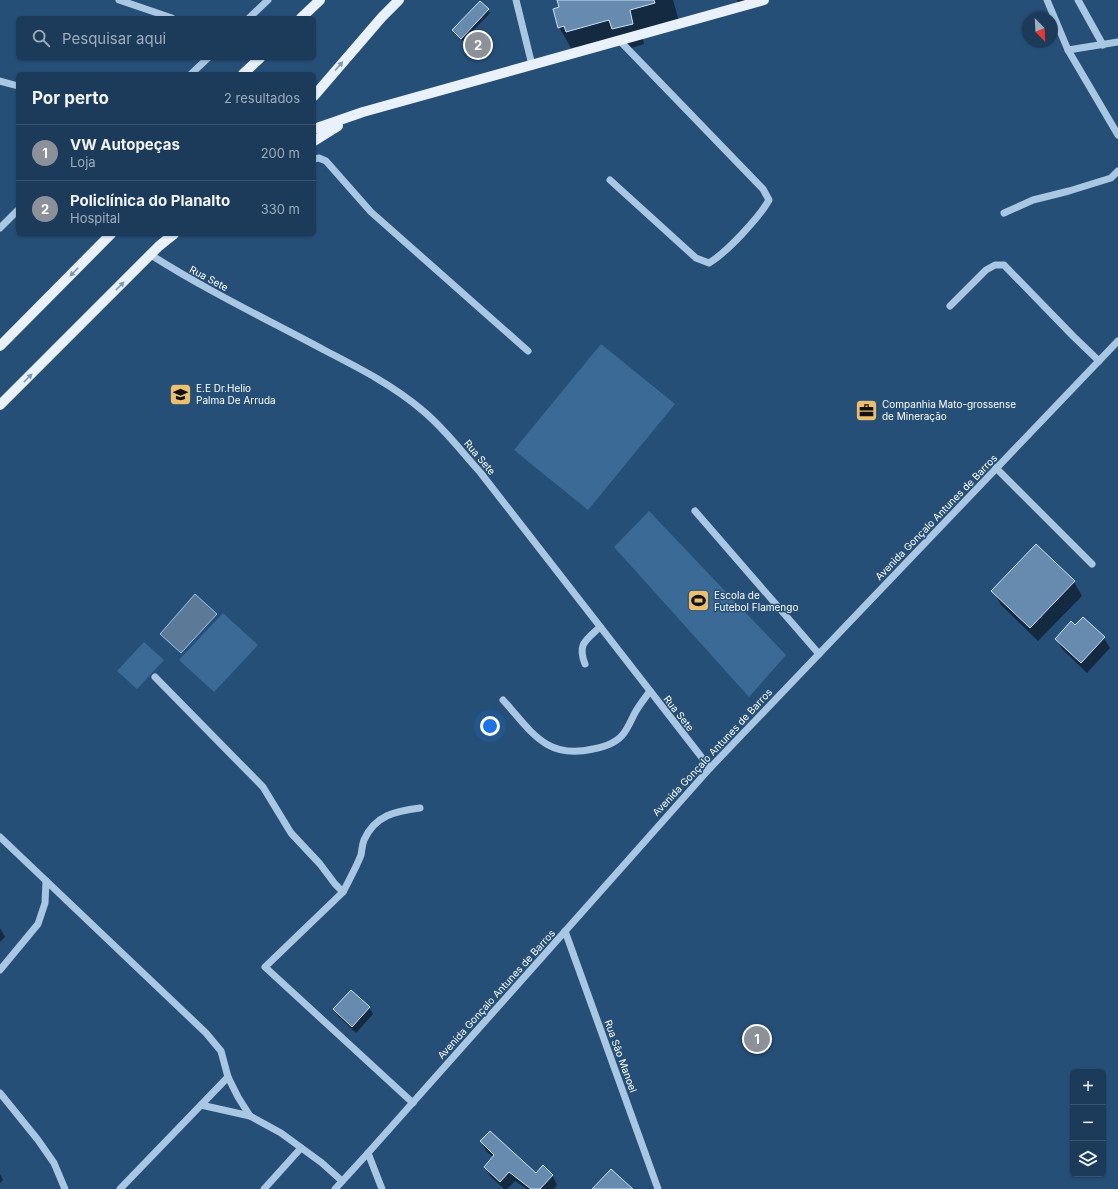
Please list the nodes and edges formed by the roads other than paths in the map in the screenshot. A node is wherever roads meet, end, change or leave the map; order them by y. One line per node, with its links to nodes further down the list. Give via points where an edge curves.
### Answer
1 (119, 0): 9 (street)
2 (268, 0): 10 (street)
3 (320, 0): 11 (main road)
4 (399, 0): 25 (main road, one-way to 4)
5 (516, 0): 18 (street)
6 (764, 0): 12 (main road)
7 (1078, 0): 14 (street)
8 (1049, 1): 15 (street)
9 (166, 16)
10 (251, 16)
11 (303, 16)
12 (619, 40): 18 (main road); 32 (street, via 763,189 769,200 764,210 718,258 709,263 696,258)
13 (1118, 42): 14 (street)
14 (1103, 45): 15 (street)
15 (1068, 50): 28 (street)
16 (206, 60): 19 (street)
17 (258, 60): 20 (main road)
18 (532, 65): 26 (main road)
19 (194, 72)
20 (245, 72)
21 (0, 81): 22 (street)
22 (10, 84): 23 (street); 24 (street)
23 (0, 86)
24 (16, 86)
25 (316, 94)
26 (363, 112): 27 (main road); 29 (main road)
27 (316, 128)
28 (1118, 136)
29 (316, 140)
30 (316, 159): 42 (street, via 326,161 371,212)
31 (1118, 171): 34 (street, via 1111,178 1033,200)
32 (610, 180)
33 (16, 212): 35 (street)
34 (1004, 213)
35 (0, 228)
36 (109, 236): 41 (main road, one-way to 41)
37 (172, 236): 38 (main road)
38 (151, 255): 44 (main road, one-way to 38); 48 (street, Rua Sete, via 182,275 364,371 422,409 446,432 480,472)
39 (950, 306): 43 (street, via 986,270 995,265 1004,265)
40 (1118, 341): 43 (street, Avenida Gonçalo Antunes de Barros)
41 (0, 346)
42 (528, 351)
43 (1099, 361): 45 (street, Avenida Gonçalo Antunes de Barros)
44 (0, 405)
45 (996, 468): 47 (street); 49 (street, Avenida Gonçalo Antunes de Barros)
46 (695, 511): 49 (street)
47 (1092, 564)
48 (600, 627): 50 (street, via 584,643 582,654); 52 (street, Rua Sete)
49 (819, 654): 54 (street, Avenida Gonçalo Antunes de Barros)
50 (585, 664)
51 (155, 677): 58 (street, via 263,787 291,833)
52 (650, 691): 53 (street, via 624,733 615,742 602,748 579,752 552,748 540,741); 54 (street, Rua Sete)
53 (503, 700)
54 (710, 768): 59 (street, Avenida Gonçalo Antunes de Barros)
55 (420, 808): 58 (street, via 401,810 380,820 364,840)
56 (0, 837): 57 (street)
57 (46, 881): 60 (street, via 45,903 38,924); 61 (street, via 206,1033 221,1051)
58 (343, 892): 63 (street, via 265,967)
59 (565, 930): 63 (street, Avenida Gonçalo Antunes de Barros); 74 (street, Rua São Manoel)
60 (0, 970)
61 (228, 1077): 64 (street); 65 (street)
62 (0, 1093): 69 (street, via 54,1163)
63 (413, 1103): 67 (street, Avenida Gonçalo Antunes de Barros)
64 (201, 1105): 65 (street); 70 (street)
65 (250, 1116): 66 (street)
66 (301, 1148): 68 (street); 71 (street)
67 (368, 1153): 68 (street, Avenida Gonçalo Antunes de Barros); 73 (street)
68 (342, 1181): 72 (street, Avenida Gonçalo Antunes de Barros)
69 (65, 1189)
70 (120, 1189)
71 (264, 1189)
72 (335, 1189)
73 (382, 1189)
74 (658, 1189)

